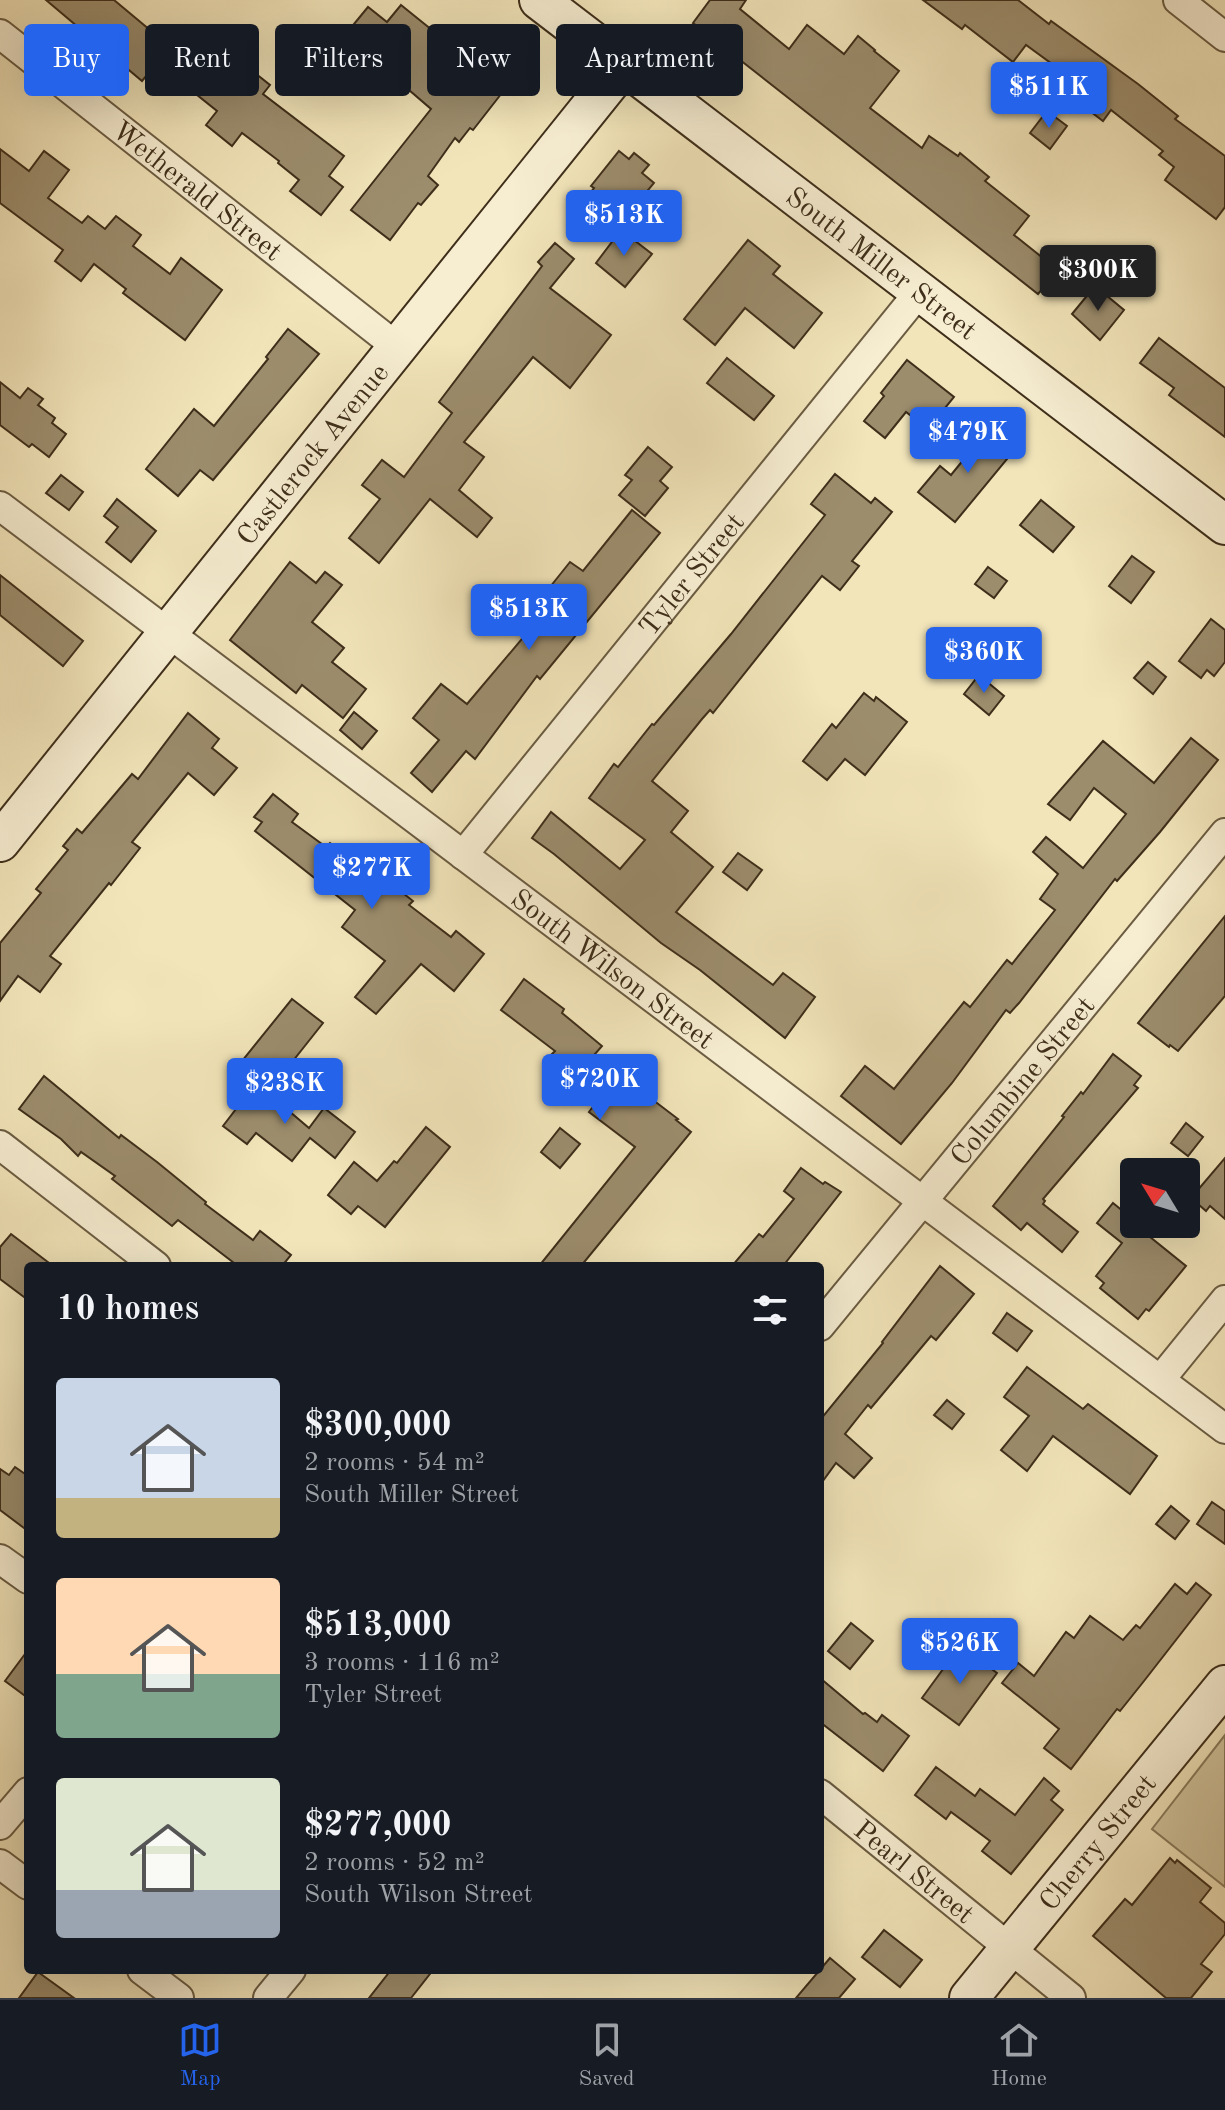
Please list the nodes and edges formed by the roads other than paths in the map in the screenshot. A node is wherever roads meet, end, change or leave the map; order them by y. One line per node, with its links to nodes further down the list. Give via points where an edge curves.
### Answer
1 (539, 0): 3 (main road, South Miller Street)
2 (1178, 0): 5 (street)
3 (570, 24)
4 (0, 34): 9 (street, Wetherald Street)
5 (1225, 37)
6 (599, 96): 9 (main road, Castlerock Avenue)
7 (665, 96): 8 (main road, South Miller Street)
8 (920, 291): 11 (main road, South Miller Street); 15 (street, Tyler Street)
9 (397, 347): 12 (main road, Castlerock Avenue)
10 (0, 506): 12 (street, South Wilson Street)
11 (1225, 525)
12 (168, 633): 14 (main road, Castlerock Avenue); 15 (street, South Wilson Street)
13 (1225, 833): 17 (street, Columbine Street)
14 (0, 842)
15 (463, 855): 17 (street, South Wilson Street)
16 (0, 1145): 18 (street)
17 (922, 1201): 20 (street, Columbine Street); 21 (street, South Wilson Street)
18 (151, 1262)
19 (1225, 1300): 21 (street)
20 (824, 1321)
21 (1160, 1380): 22 (street, South Wilson Street)
22 (1225, 1429)
23 (0, 1559): 24 (street)
24 (24, 1576)
25 (1225, 1685): 31 (main road, Cherry Street)
26 (24, 1797): 28 (street)
27 (824, 1797): 31 (street, Pearl Street)
28 (0, 1825)
29 (0, 1864): 30 (street)
30 (24, 1882)
31 (1009, 1950): 36 (main road, Cherry Street); 37 (street, Pearl Street)
32 (147, 1974): 34 (street)
33 (288, 1974): 35 (street)
34 (179, 1998)
35 (268, 1998)
36 (969, 1998)
37 (1071, 1998)

